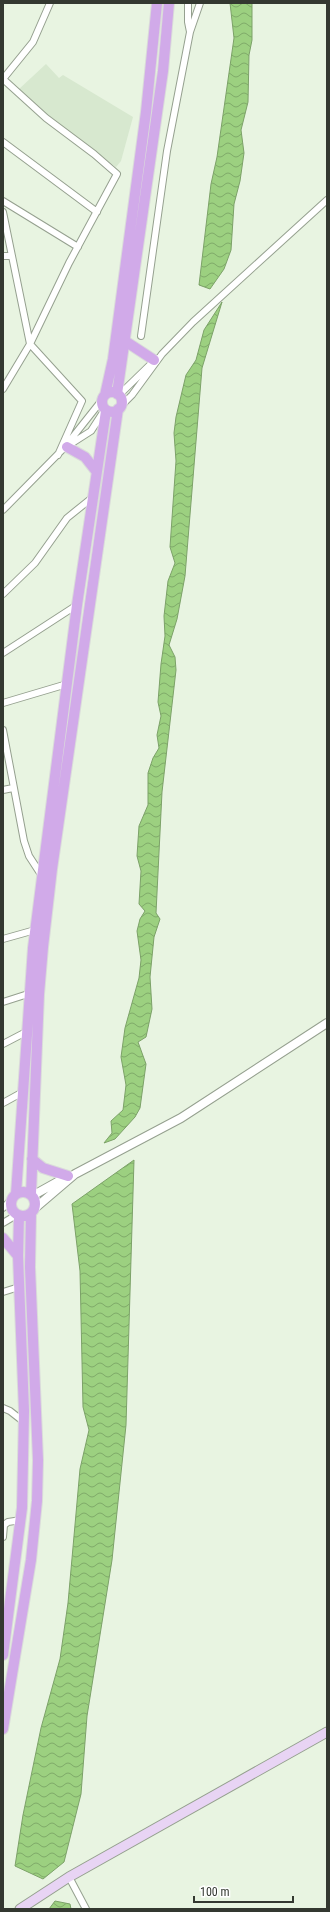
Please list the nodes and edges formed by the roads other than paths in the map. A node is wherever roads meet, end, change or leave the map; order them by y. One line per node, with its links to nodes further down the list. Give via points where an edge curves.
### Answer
1 (50, 3): 11 (street, via 33,42 3,79 46,118 117,174)
2 (157, 3): 21 (main road, via 146,112)
3 (168, 3): 16 (main road, via 163,71)
4 (188, 3): 6 (street)
5 (200, 3): 6 (street)
6 (190, 32): 15 (street, via 167,151)
7 (3, 142): 11 (street)
8 (327, 200): 18 (street, via 240,277)
9 (3, 201): 12 (street)
10 (3, 212): 14 (street)
11 (97, 212): 12 (street)
12 (78, 247): 17 (street)
13 (3, 256): 14 (street)
14 (11, 256): 17 (street)
15 (140, 336)
16 (125, 341): 18 (main road); 20 (main road)
17 (30, 344): 19 (street); 24 (street, via 82,402)
18 (158, 357): 20 (street); 22 (street)
19 (3, 389)
20 (118, 395): 21 (main road, via 112,392); 22 (main road, via 121,399)
21 (104, 404): 22 (main road, via 112,412); 23 (street); 23 (street, via 100,420 91,431); 25 (main road)
22 (120, 408): 46 (main road, via 52,869 39,994)
23 (66, 447): 24 (street); 25 (main road, via 83,456)
24 (58, 455): 27 (street)
25 (96, 471): 26 (main road)
26 (93, 497): 28 (street, via 67,518 35,563); 29 (main road)
27 (3, 510)
28 (3, 594)
29 (77, 605): 30 (street); 31 (main road)
30 (4, 650)
31 (67, 684): 32 (street); 36 (main road)
32 (3, 703)
33 (3, 730): 34 (street)
34 (14, 788): 35 (street); 36 (street, via 24,841 29,856)
35 (3, 790)
36 (42, 876): 37 (main road)
37 (35, 930): 38 (street); 39 (main road)
38 (3, 939)
39 (28, 994): 40 (street); 42 (main road)
40 (3, 1002)
41 (327, 1023): 47 (street, via 180,1118)
42 (26, 1032): 43 (street); 44 (main road)
43 (3, 1044)
44 (23, 1092): 45 (street); 49 (main road)
45 (3, 1103)
46 (32, 1159): 47 (main road, via 43,1168); 48 (main road)
47 (71, 1175): 48 (street); 51 (street)
48 (32, 1195): 49 (main road, via 23,1192); 51 (main road, via 35,1201)
49 (14, 1197): 50 (street); 52 (main road, via 12,1207)
50 (3, 1208)
51 (32, 1211): 52 (main road, via 25,1215); 63 (main road, via 30,1267 38,1460 37,1501 31,1560)
52 (18, 1214): 53 (street); 55 (main road)
53 (3, 1223)
54 (3, 1238): 55 (main road)
55 (18, 1256): 56 (main road)
56 (19, 1286): 57 (street); 59 (main road)
57 (3, 1292)
58 (3, 1408): 59 (street, via 10,1410)
59 (24, 1422): 60 (main road)
60 (21, 1520): 61 (street, via 4,1525); 62 (main road)
61 (3, 1536)
62 (3, 1655)
63 (3, 1729)
64 (327, 1732): 65 (main road)
65 (69, 1878): 66 (main road); 67 (street)
66 (20, 1909)
67 (86, 1909)

